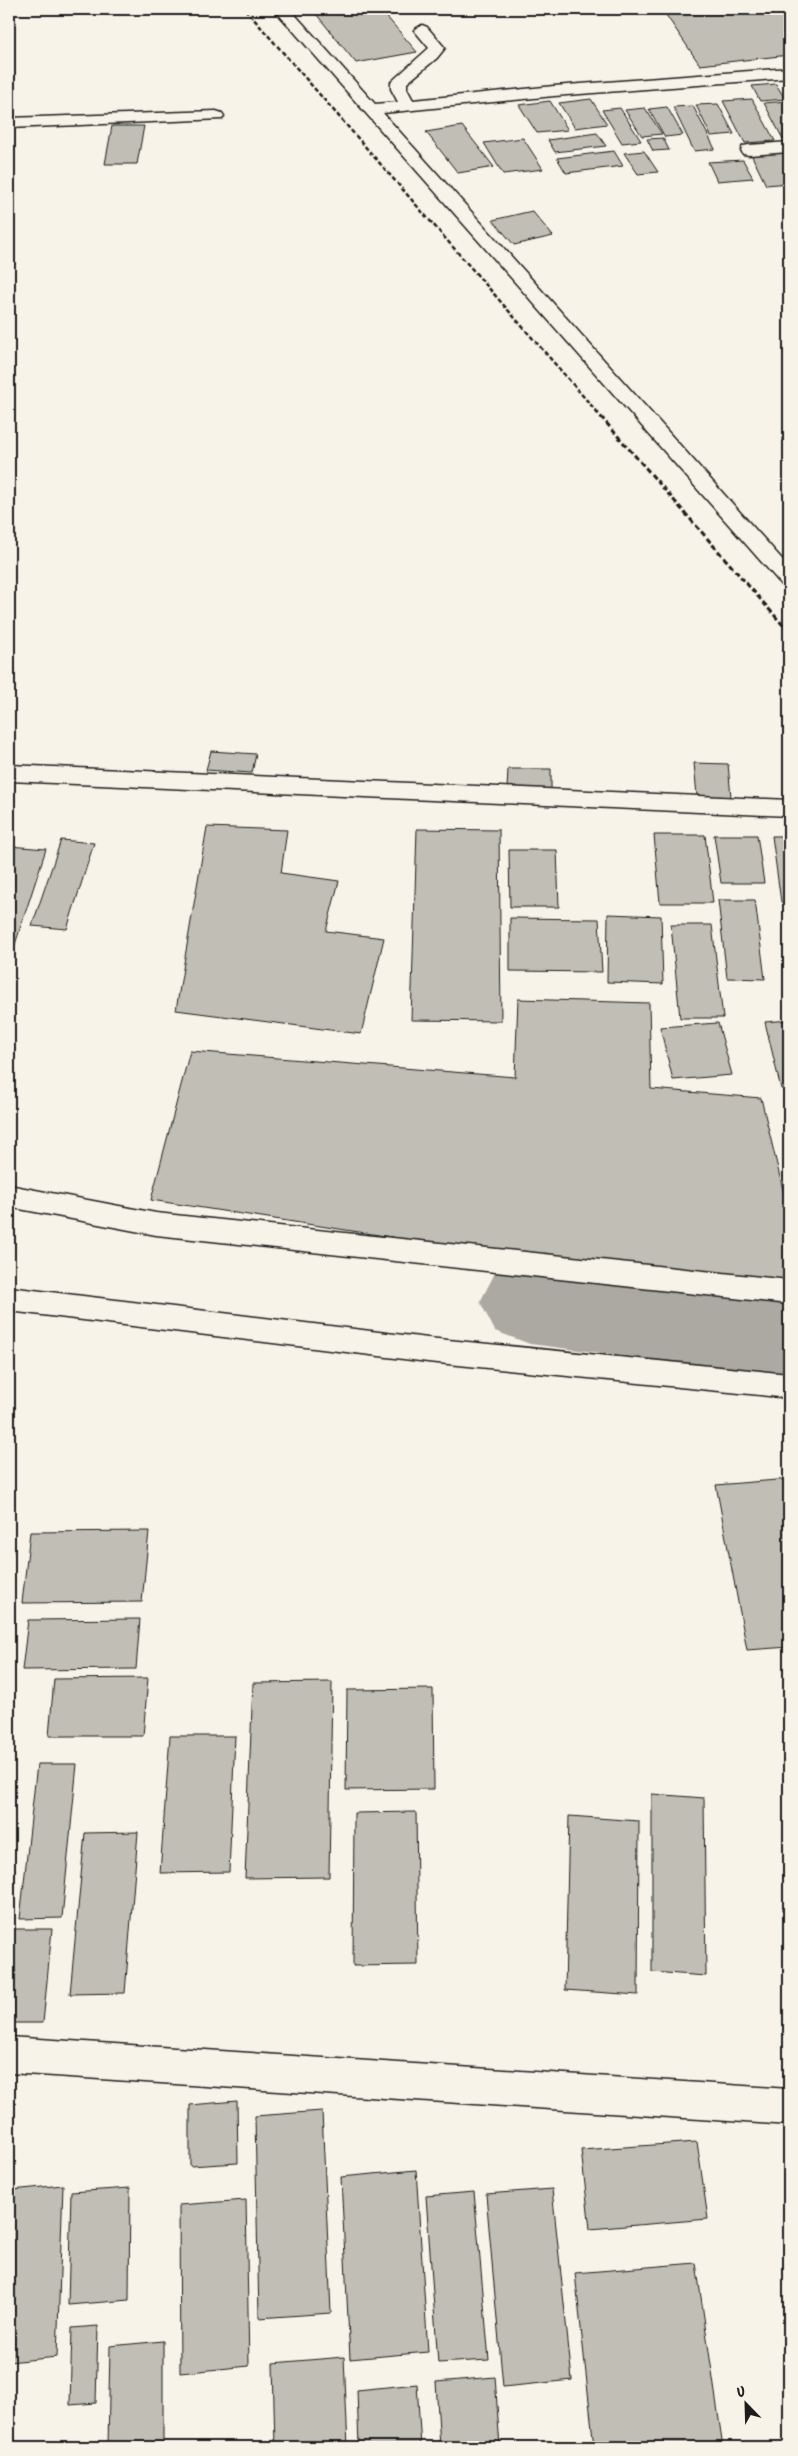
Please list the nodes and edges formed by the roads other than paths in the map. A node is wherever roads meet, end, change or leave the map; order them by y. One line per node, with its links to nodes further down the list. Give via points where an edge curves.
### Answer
1 (282, 9): 5 (street)
2 (422, 30): 4 (street, via 437,48 435,54 399,82)
3 (789, 73): 4 (street)
4 (408, 106): 5 (street)
5 (372, 109): 10 (street)
6 (216, 116): 7 (street)
7 (9, 123)
8 (789, 147): 9 (street)
9 (749, 150)
10 (789, 580)
11 (9, 773): 12 (street)
12 (789, 808)
13 (9, 1196): 14 (street, via 156,1224)
14 (789, 1292)
15 (9, 1298): 16 (street, via 428,1350)
16 (789, 1386)
17 (9, 2055): 18 (street)
18 (789, 2108)

